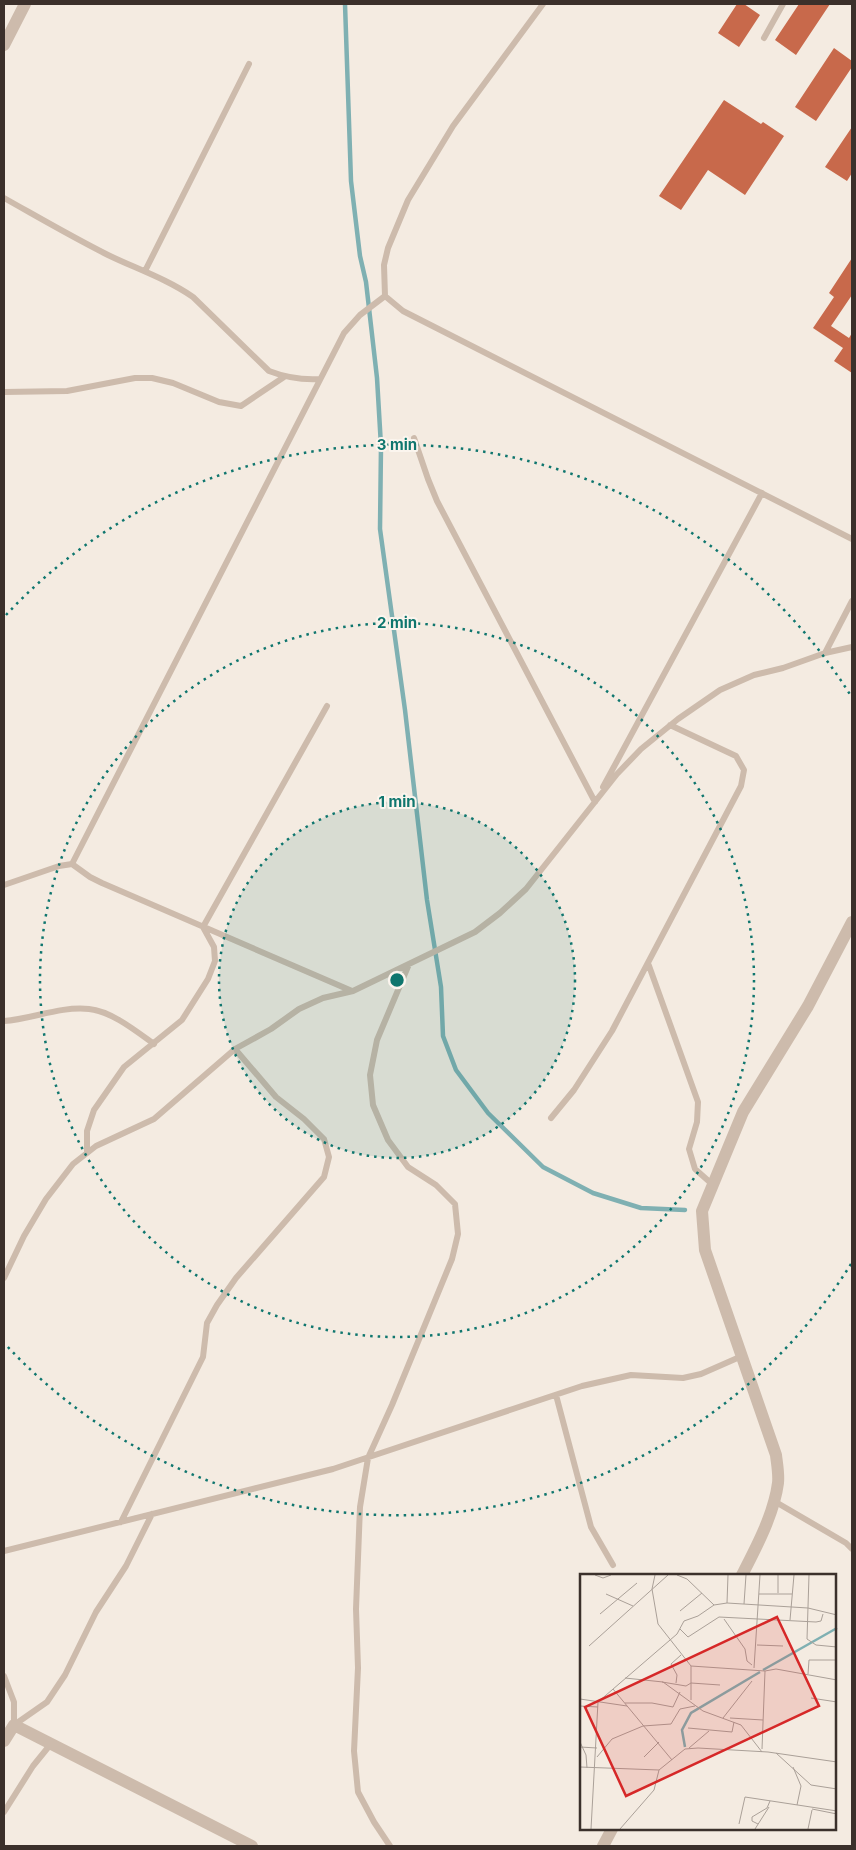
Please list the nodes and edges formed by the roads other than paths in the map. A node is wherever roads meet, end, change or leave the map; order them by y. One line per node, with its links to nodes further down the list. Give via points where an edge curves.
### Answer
1 (25, 4): 5 (street)
2 (543, 4): 9 (lane, via 453,126 408,200 388,248 384,265)
3 (783, 4): 4 (lane)
4 (764, 38)
5 (4, 45)
6 (249, 64): 8 (lane)
7 (4, 198): 8 (lane)
8 (145, 271): 10 (lane, via 193,297 269,371)
9 (385, 296): 11 (lane, via 344,333); 14 (lane, via 403,311)
10 (284, 377): 11 (lane); 12 (lane, via 241,406 219,402 152,378 135,378 67,391)
11 (320, 379): 22 (lane)
12 (4, 392)
13 (414, 438): 21 (lane, via 437,501)
14 (762, 493): 15 (lane); 21 (lane)
15 (852, 539)
16 (852, 600): 18 (lane)
17 (852, 647): 18 (lane)
18 (825, 653): 20 (lane, via 754,675 720,690)
19 (327, 706): 25 (lane)
20 (670, 726): 21 (lane, via 641,749); 26 (lane, via 736,756 744,770 734,801)
21 (595, 802): 27 (lane, via 526,890 500,913 475,932)
22 (72, 864): 23 (lane); 25 (lane, via 102,883)
23 (4, 885)
24 (852, 922): 34 (street, via 808,1006 744,1112)
25 (202, 926): 28 (lane); 30 (lane, via 214,947 214,961 208,979 182,1020)
26 (648, 963): 32 (lane, via 594,1061); 34 (lane, via 698,1102 697,1122 689,1149 694,1170)
27 (409, 964): 28 (lane); 38 (lane, via 377,1040 370,1075 373,1105 388,1140 408,1167 436,1185 455,1204 458,1234 452,1259)
28 (353, 991): 31 (lane, via 324,998 299,1009 272,1029)
29 (4, 1021): 30 (lane, via 90,1009 130,1027)
30 (154, 1044): 33 (lane, via 124,1067 94,1110 87,1131)
31 (235, 1049): 33 (lane, via 154,1119); 41 (lane, via 276,1096 324,1139 330,1157 324,1177 236,1278 217,1305 207,1323 203,1357)
32 (551, 1118)
33 (87, 1153): 35 (lane, via 73,1164 46,1199)
34 (712, 1184): 36 (street, via 702,1211 705,1250)
35 (4, 1278)
36 (742, 1356): 37 (lane, via 683,1378 632,1375); 39 (street, via 776,1455 778,1482)
37 (556, 1394): 38 (lane); 44 (lane, via 591,1527)
38 (368, 1458): 40 (lane); 53 (lane, via 360,1507 354,1751 358,1792)
39 (773, 1501): 42 (lane); 45 (street, via 765,1530)
40 (152, 1514): 41 (lane); 47 (lane, via 126,1566 96,1612 65,1675 47,1702)
41 (121, 1522): 43 (lane)
42 (852, 1549)
43 (4, 1551)
44 (613, 1565)
45 (743, 1574)
46 (4, 1676): 47 (lane, via 14,1702)
47 (14, 1725): 48 (street); 49 (street)
48 (4, 1741)
49 (50, 1745): 50 (lane); 52 (street)
50 (4, 1812)
51 (611, 1830): 54 (street)
52 (252, 1846)
53 (390, 1846)
54 (603, 1846)

